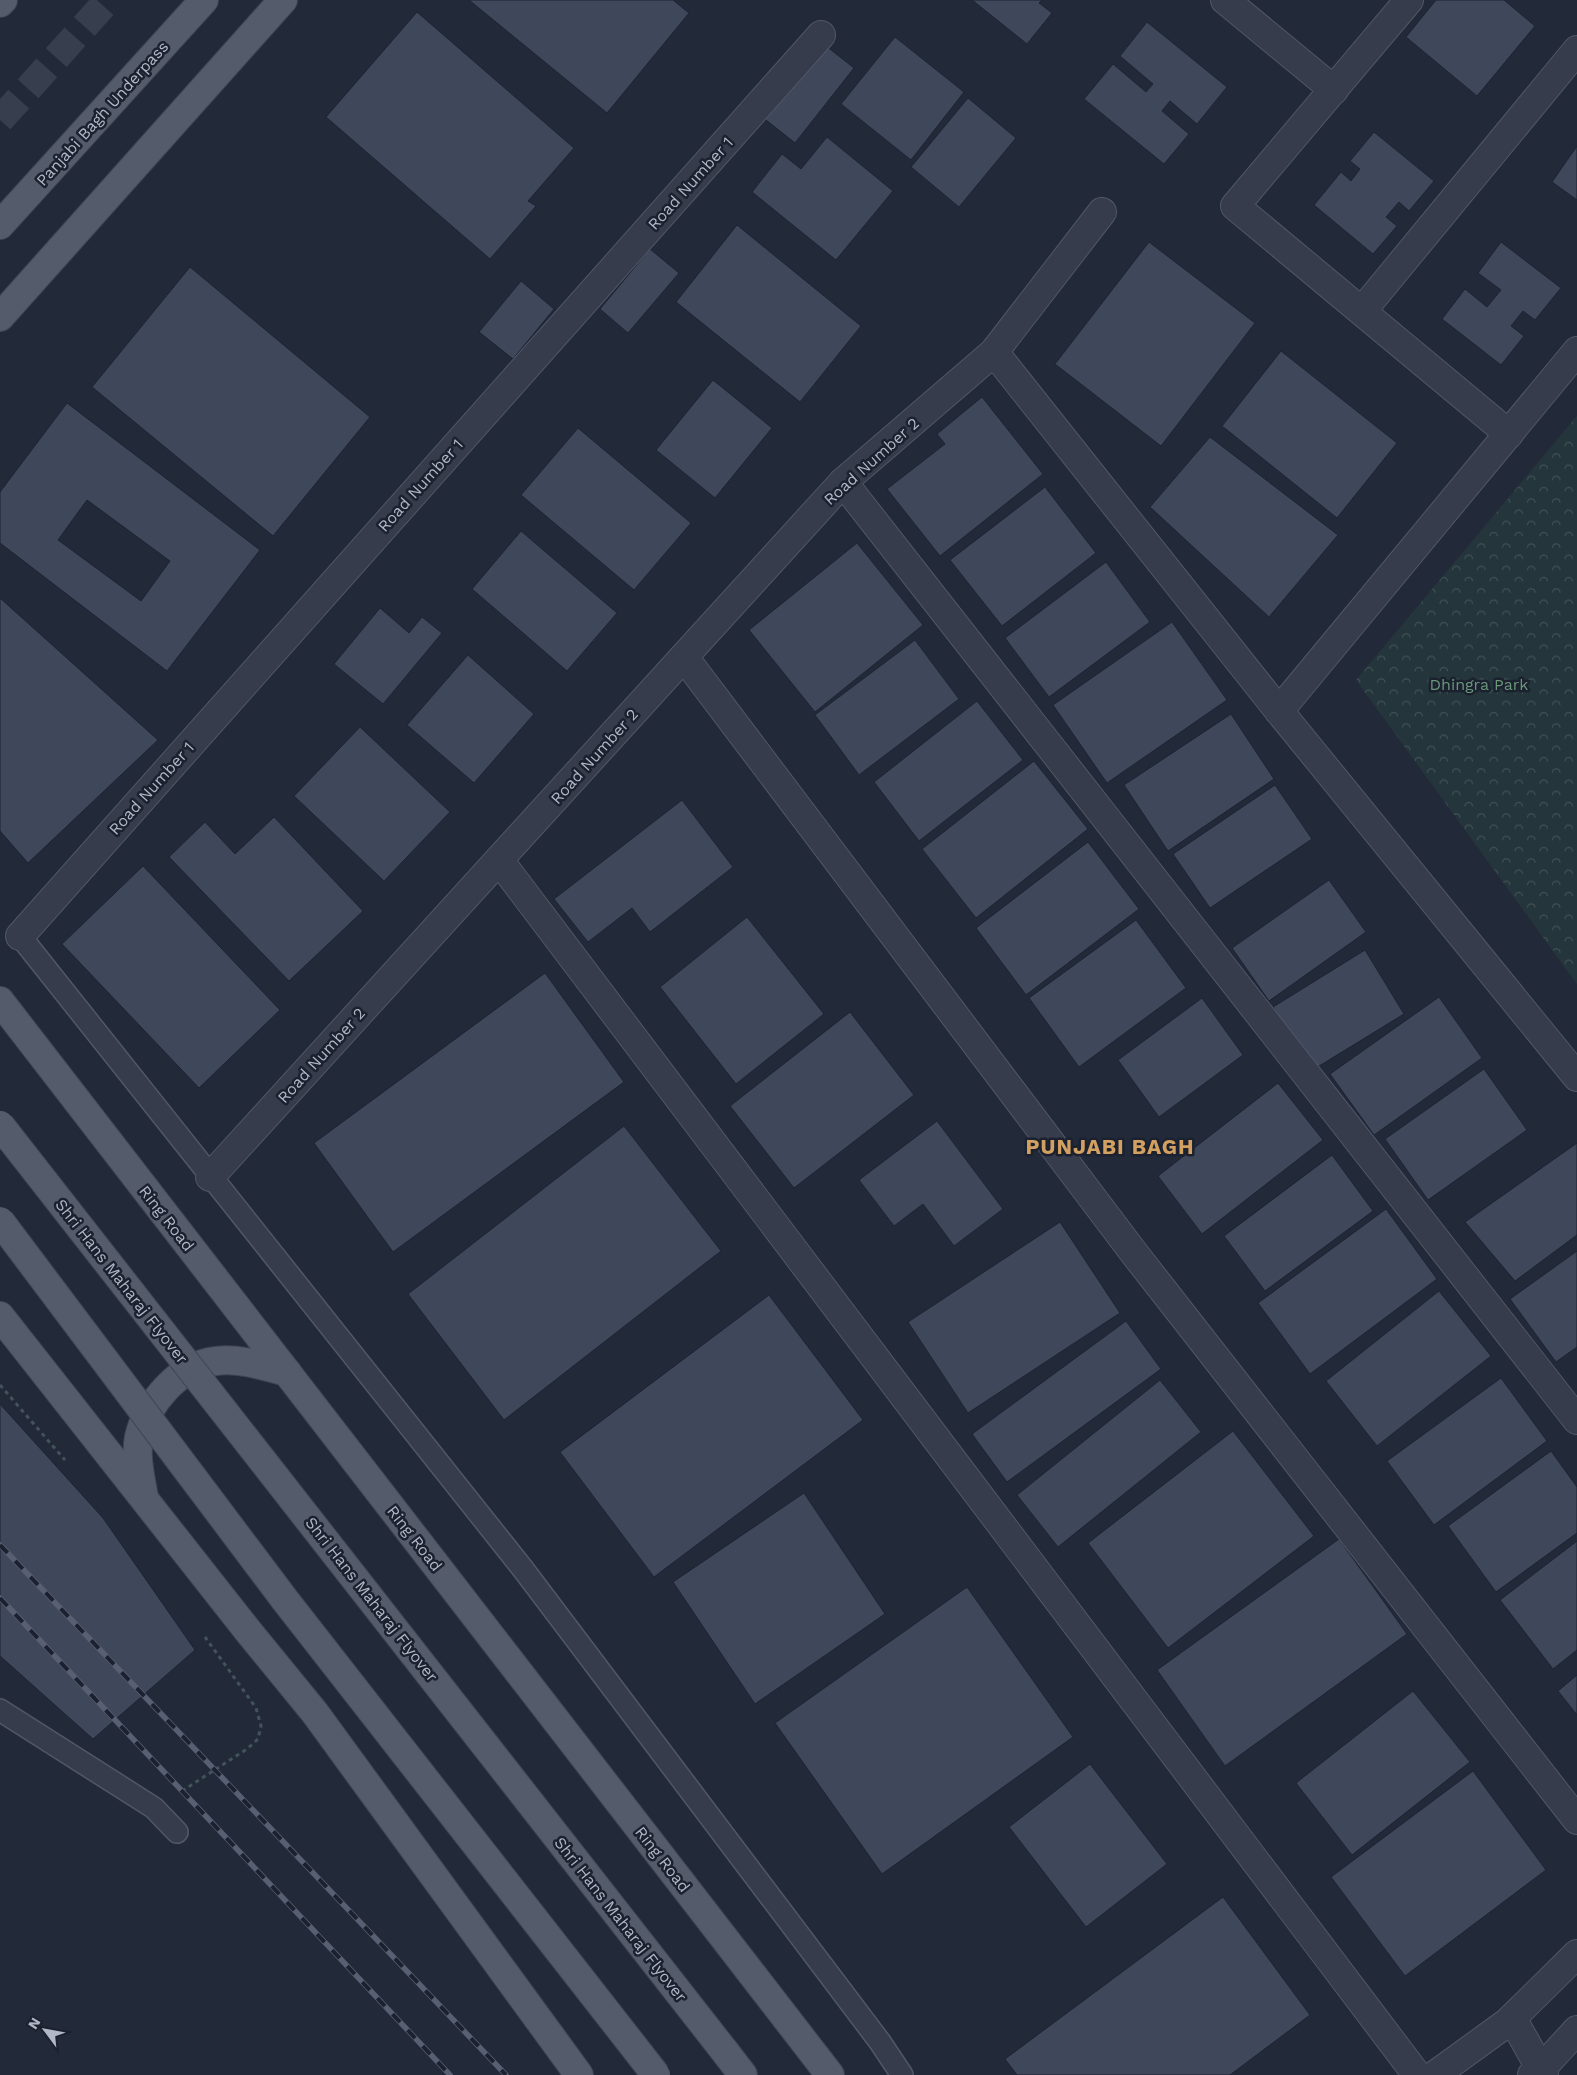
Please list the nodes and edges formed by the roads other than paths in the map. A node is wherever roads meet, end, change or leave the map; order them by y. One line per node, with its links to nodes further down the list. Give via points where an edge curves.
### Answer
1 (3, 0): 6 (main road)
2 (204, 0): 11 (main road, Panjabi Bagh Underpass)
3 (283, 0): 13 (main road)
4 (1225, 0): 9 (street)
5 (1409, 0): 9 (street)
6 (0, 3)
7 (821, 35): 21 (street, Road Number 1)
8 (1577, 50): 12 (street)
9 (1334, 90): 12 (street, via 1235,206)
10 (1102, 212): 15 (street, Road Number 2)
11 (0, 225)
12 (1362, 311): 16 (street)
13 (0, 317)
14 (1577, 351): 16 (street)
15 (994, 352): 17 (street, Road Number 2); 19 (street)
16 (1509, 434): 19 (street)
17 (843, 482): 18 (street, Road Number 2); 29 (street)
18 (684, 657): 20 (street, Road Number 2); 32 (street, via 1134,1253)
19 (1279, 711): 23 (street)
20 (499, 860): 25 (street, Road Number 2); 43 (street)
21 (20, 936): 25 (lane)
22 (0, 1001): 28 (main road, Ring Road)
23 (1577, 1077)
24 (0, 1125): 40 (main road, Shri Hans Maharaj Flyover, bridge)
25 (210, 1177): 42 (lane, via 523,1569)
26 (0, 1221): 39 (main road, bridge, via 285,1600)
27 (0, 1316): 30 (main road)
28 (287, 1372): 30 (main road, via 250,1362 215,1361 188,1370 164,1389 147,1412 139,1438 139,1469); 41 (main road, Ring Road)
29 (1577, 1420)
30 (144, 1499): 38 (main road, via 315,1713)
31 (0, 1710): 33 (lane, via 154,1808)
32 (1577, 1820)
33 (178, 1832)
34 (1577, 1954): 35 (street)
35 (1512, 2018): 37 (street); 44 (street)
36 (1577, 2030): 37 (street)
37 (1539, 2073)
38 (579, 2075)
39 (656, 2075)
40 (743, 2075)
41 (830, 2075)
42 (902, 2075)
43 (1417, 2075)
44 (1435, 2075)

